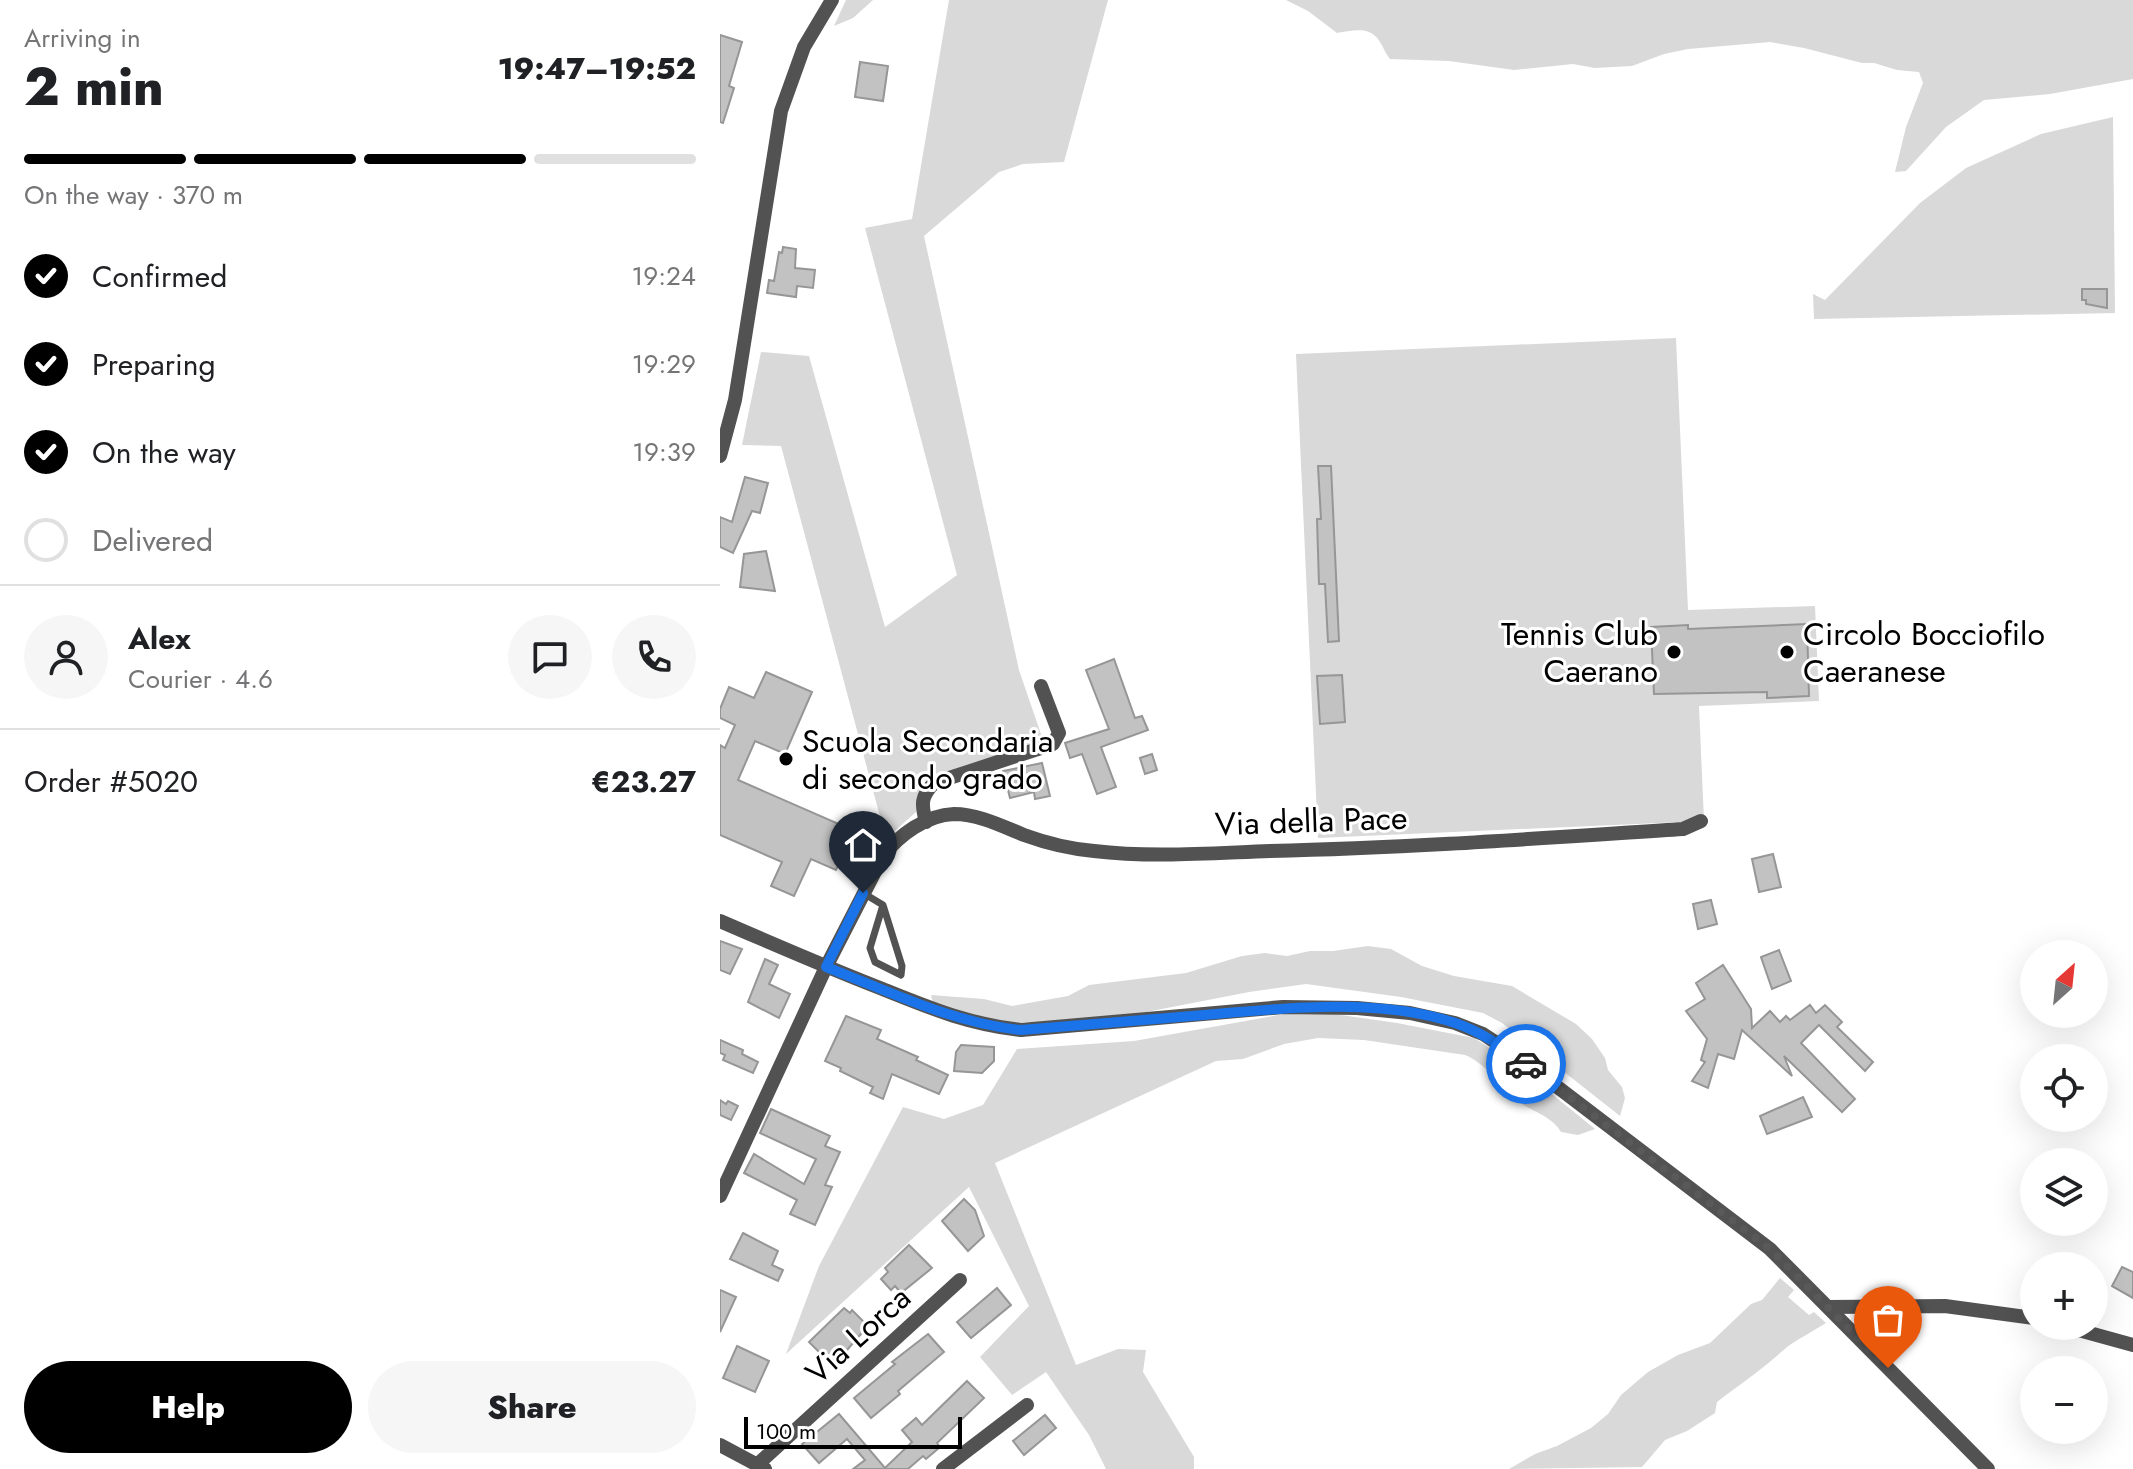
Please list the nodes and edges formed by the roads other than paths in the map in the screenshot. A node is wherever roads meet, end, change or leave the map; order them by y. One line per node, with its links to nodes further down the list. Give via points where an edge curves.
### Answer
1 (832, 0): 2 (street, via 804,47 781,111 735,400)
2 (721, 450)
3 (1041, 686): 5 (street, via 1059,733 1053,744 934,783 921,806)
4 (1701, 821): 5 (street, Via della Pace, via 1683,829 1373,849 1159,854 1095,852 953,814)
5 (926, 822): 6 (street, Via della Pace, via 892,843)
6 (863, 893): 7 (lane); 9 (street, Via della Pace)
7 (883, 905): 7 (lane, via 870,948 875,962 901,975)
8 (720, 921): 9 (street)
9 (826, 967): 10 (street, Via della Pace); 12 (street, via 947,1015 1021,1030 1283,1007 1410,1013 1455,1023 1518,1057 1679,1178 1770,1249)
10 (720, 1196)
11 (960, 1280): 18 (street, Via Lorca)
12 (1829, 1307): 13 (street, via 1945,1306); 20 (street)
13 (2020, 1316)
14 (2108, 1338): 15 (street)
15 (2133, 1345)
16 (1027, 1405): 19 (street)
17 (720, 1445): 18 (street)
18 (762, 1466)
19 (943, 1469)
20 (1988, 1469)

